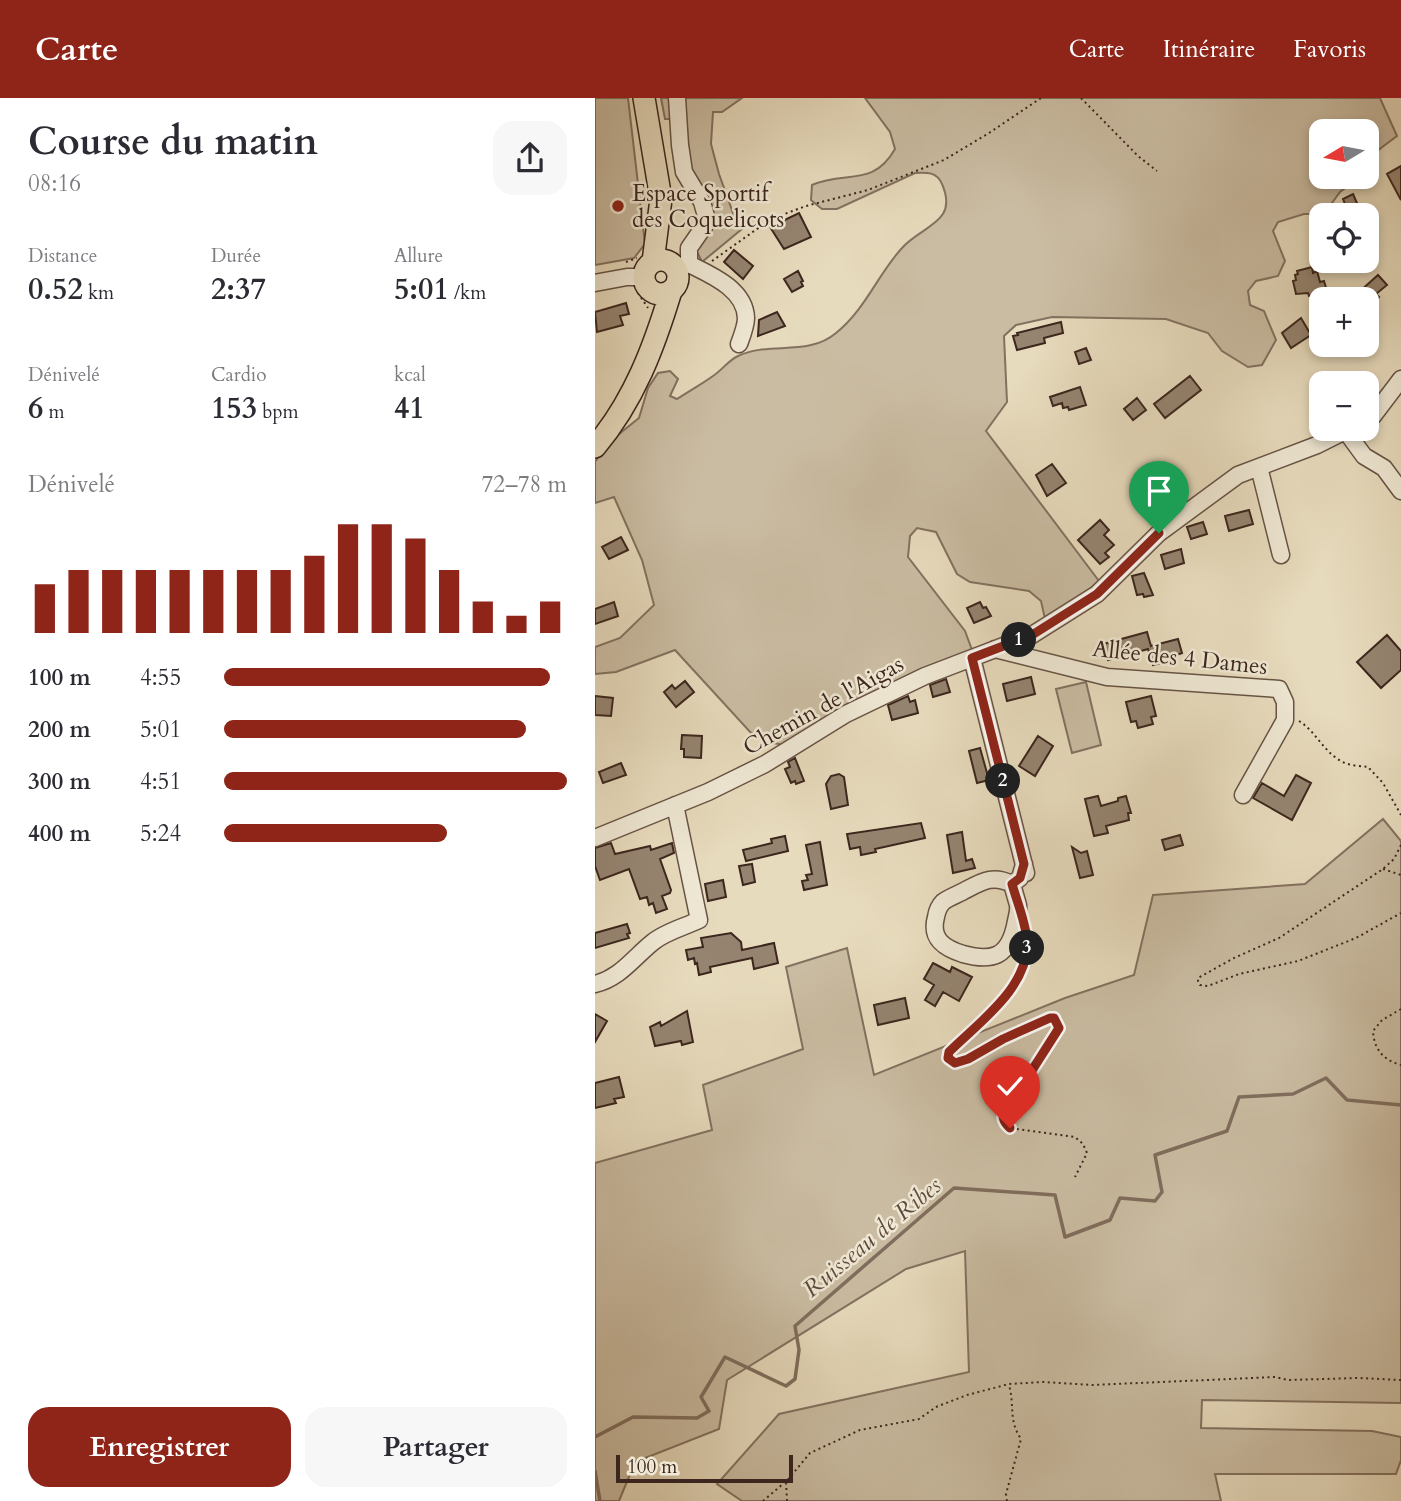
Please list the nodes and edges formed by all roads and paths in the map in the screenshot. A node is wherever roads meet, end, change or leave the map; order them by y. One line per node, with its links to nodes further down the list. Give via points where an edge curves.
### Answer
1 (644, 98): 7 (main road, via 661,199)
2 (652, 98): 7 (main road, via 669,191)
3 (677, 98): 7 (street, via 684,172 706,216 705,225)
4 (1041, 98): 7 (path, via 944,160 868,190 771,219)
5 (1081, 98): 6 (path)
6 (1157, 171)
7 (664, 278): 8 (street, via 627,277); 9 (street, via 732,290 743,305 746,320); 12 (main road, via 633,373); 15 (main road, via 657,334 635,389)
8 (595, 283)
9 (739, 344)
10 (1401, 379): 11 (street)
11 (1379, 408)
12 (595, 432)
13 (1326, 441): 16 (street, Chemin de l'Aigas)
14 (1354, 441): 17 (street)
15 (595, 447)
16 (1259, 467): 18 (street); 19 (street, Chemin de l'Aigas, via 1238,475 1159,533 1097,594 1032,635)
17 (1401, 491)
18 (1281, 555)
19 (995, 649): 20 (street, Chemin de l'Aigas); 21 (street, Allée des 4 Dames, via 1107,677 1279,690 1285,702)
20 (972, 658): 23 (street, Chemin de l'Aigas, via 846,714 765,764); 29 (street)
21 (1285, 720): 22 (street); 24 (path, via 1300,721 1325,750 1348,765 1368,767)
22 (1243, 795)
23 (675, 806): 25 (street, Chemin de l'Aigas); 32 (street, via 699,920 655,940 609,981)
24 (1401, 815)
25 (595, 838)
26 (1401, 845): 27 (path)
27 (1383, 869): 28 (path); 31 (path, via 1279,938 1198,981 1208,986 1298,961 1356,938)
28 (1401, 874)
29 (1021, 876): 30 (street); 30 (street, via 989,878 944,901 934,930 947,949 981,959 995,956 1012,940)
30 (1019, 908): 35 (path, via 1027,939 1022,972 1003,1000 948,1058 955,1063 968,1059 1054,1018 1057,1034 1002,1116 1010,1128 1075,1137 1087,1153)
31 (1401, 913)
32 (595, 984)
33 (1401, 1009): 34 (path, via 1373,1031 1374,1045 1385,1059)
34 (1401, 1065)
35 (1075, 1177)
36 (1401, 1380): 37 (path, via 1275,1377)
37 (1009, 1384): 38 (path, via 936,1407 919,1419 860,1430 810,1453); 41 (path, via 1012,1425 1021,1439)
38 (786, 1482): 39 (path); 40 (path)
39 (763, 1501)
40 (787, 1501)
41 (1007, 1501)

